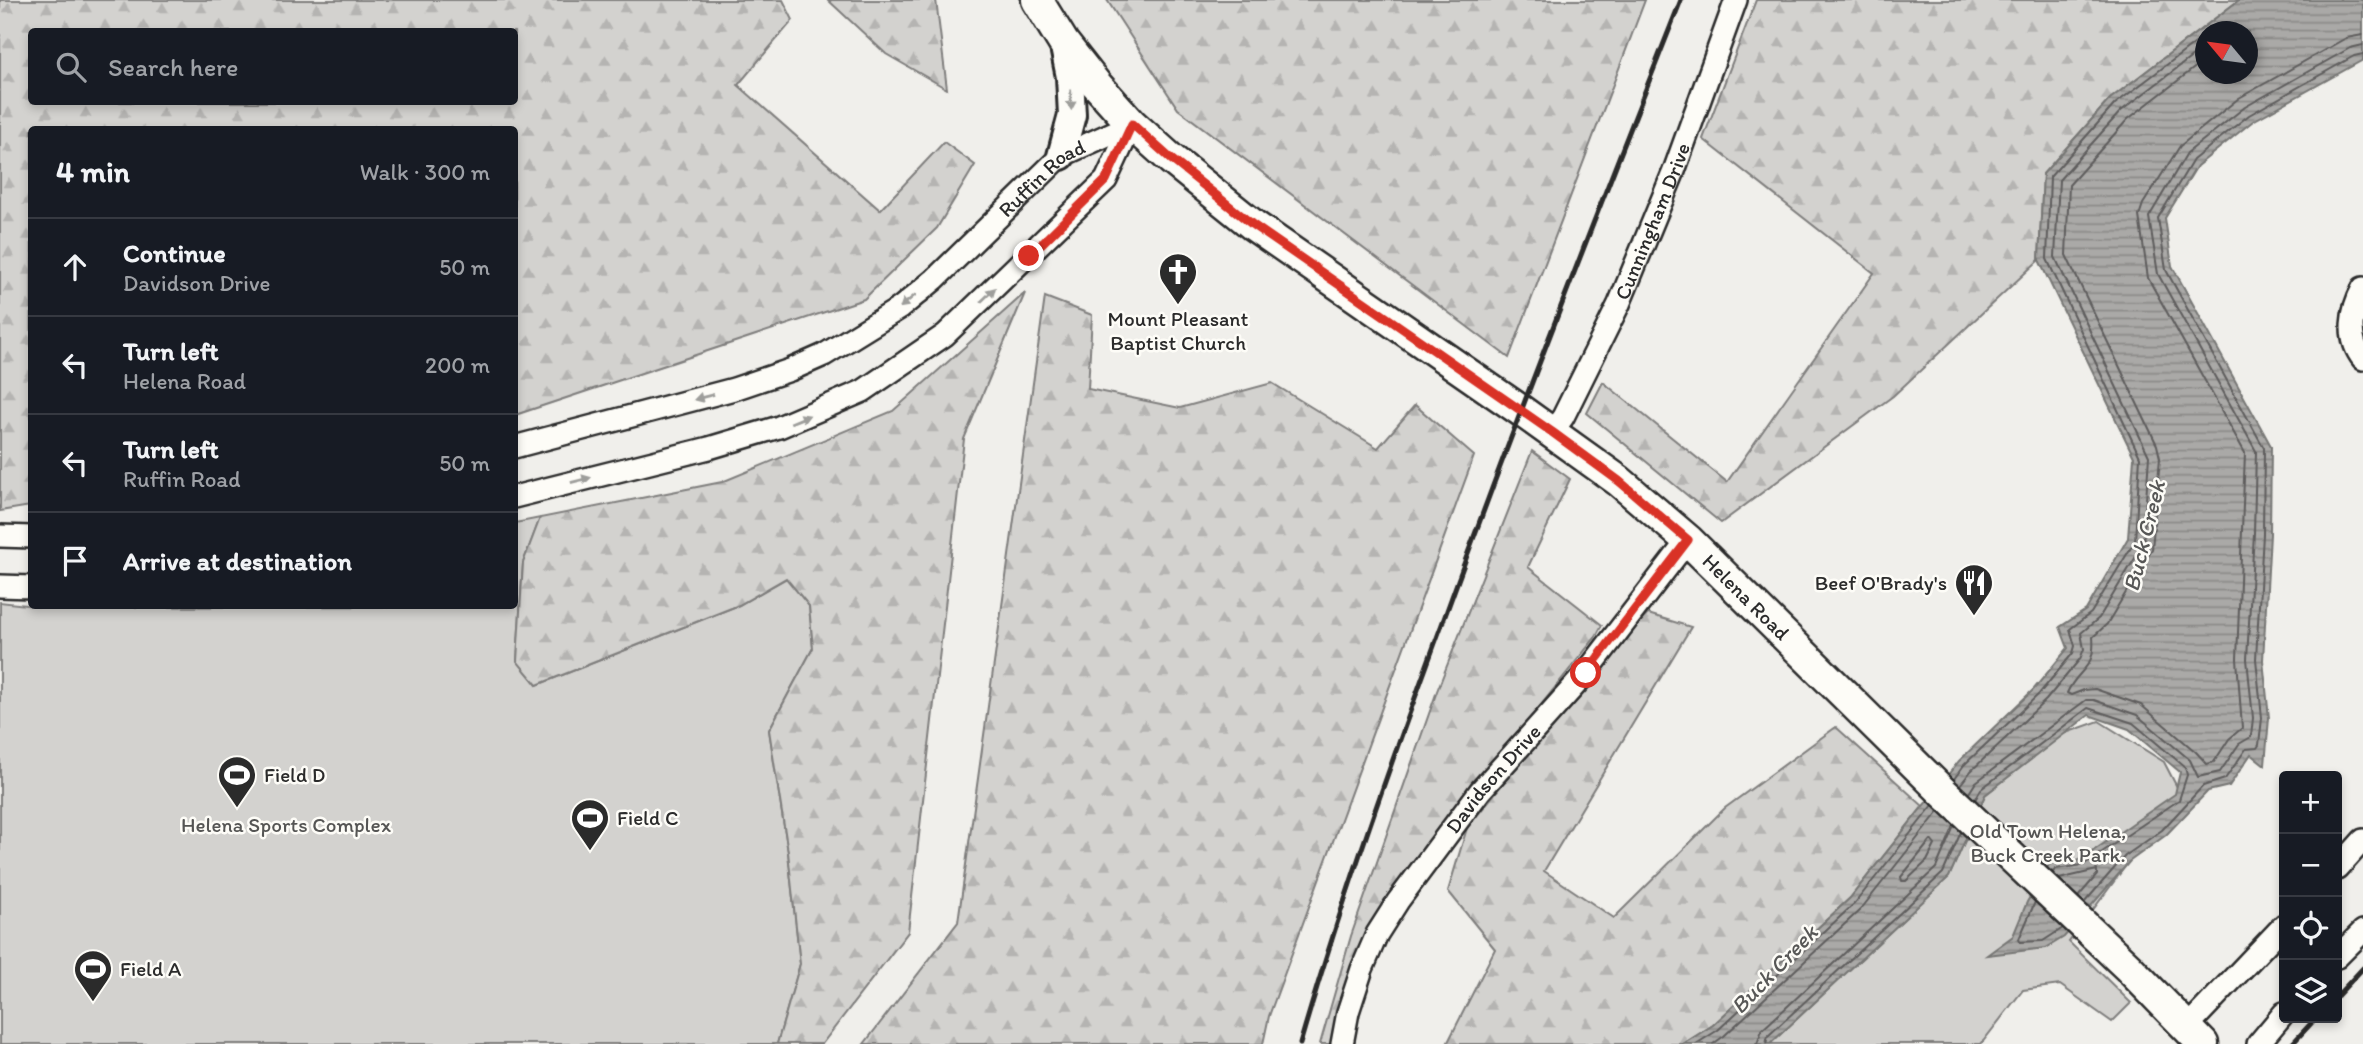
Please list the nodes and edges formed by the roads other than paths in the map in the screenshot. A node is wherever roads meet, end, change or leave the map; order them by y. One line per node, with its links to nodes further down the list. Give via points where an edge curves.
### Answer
1 (1037, 0): 3 (main road, Helena Road)
2 (1736, 0): 8 (street, Cunningham Drive, via 1674,172 1619,304)
3 (1063, 42): 4 (main road, Helena Road); 5 (street, one-way to 5, via 1072,115)
4 (1132, 124): 5 (street, Ruffin Road); 8 (main road, Helena Road, via 1253,225); 10 (street, Ruffin Road, one-way to 4, via 767,431 863,391 945,335 1106,180)
5 (1061, 156): 9 (street, Ruffin Road, one-way to 9, via 900,308 824,355 734,389)
6 (2363, 288): 7 (street, via 2351,329)
7 (2363, 359)
8 (1552, 432): 13 (main road, Helena Road)
9 (518, 446)
10 (518, 496)
11 (0, 536): 12 (street)
12 (28, 537)
13 (1688, 540): 22 (main road, Helena Road); 23 (street, Davidson Drive, via 1586,673 1480,791 1398,901 1362,969)
14 (0, 586): 15 (street)
15 (28, 587)
16 (2363, 840): 17 (street)
17 (2342, 863)
18 (2279, 931): 22 (street)
19 (2363, 931): 20 (street)
20 (2342, 952)
21 (2279, 1019): 24 (street)
22 (2195, 1036)
23 (1342, 1044)
24 (2258, 1044)

